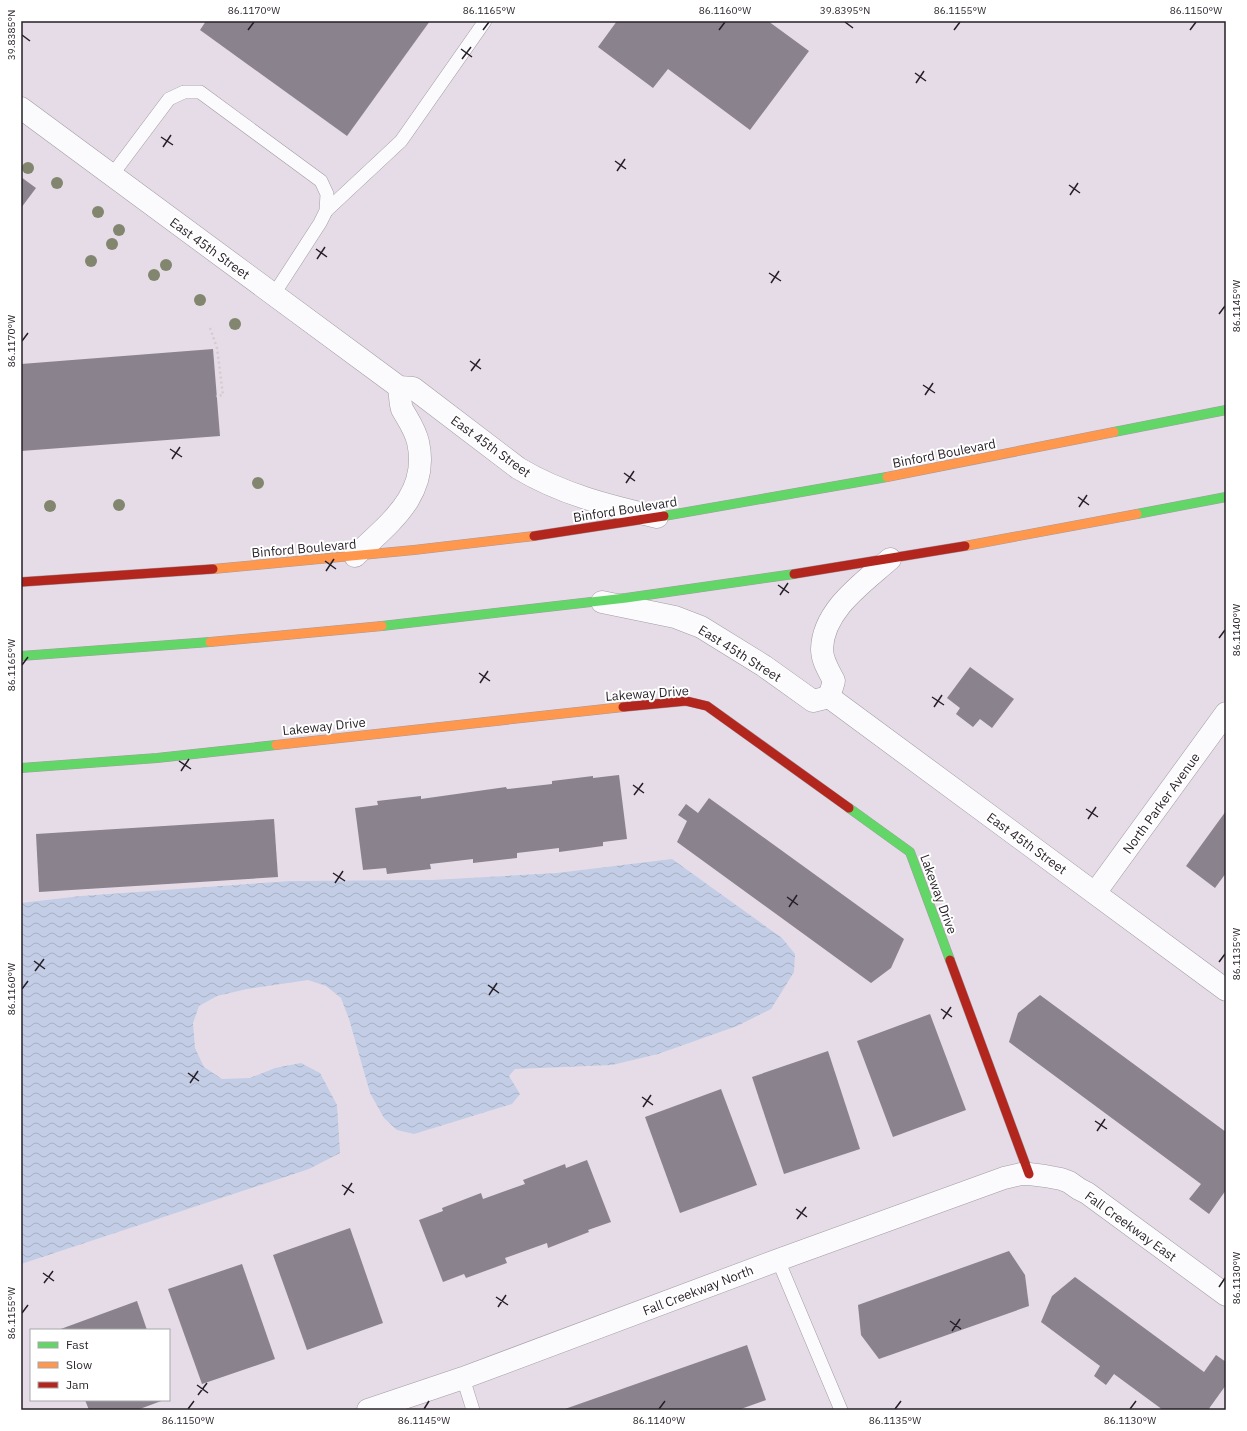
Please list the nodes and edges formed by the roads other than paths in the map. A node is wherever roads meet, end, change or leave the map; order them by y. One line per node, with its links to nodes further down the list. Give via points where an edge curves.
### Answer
1 (485, 21): 4 (lane, via 401,141)
2 (21, 108): 3 (street, East 45th Street)
3 (112, 175): 4 (lane, via 169,99 184,92 200,92 321,182 328,194); 5 (street, East 45th Street)
4 (326, 211): 5 (lane)
5 (274, 294): 6 (street, East 45th Street)
6 (399, 387): 9 (street, East 45th Street, via 413,388 530,475 595,502); 10 (street, via 402,407 412,424 418,442 420,470 416,486 400,512)
7 (1226, 410): 9 (main road, Binford Boulevard, via 911,472)
8 (1226, 497): 11 (main road)
9 (657, 517): 10 (main road, Binford Boulevard, via 524,537)
10 (355, 556): 12 (main road, Binford Boulevard, via 140,575)
11 (890, 559): 13 (main road); 15 (street, via 836,609 829,623 822,650 834,680)
12 (21, 582)
13 (600, 602): 14 (main road, via 358,629 159,647); 15 (street, East 45th Street, via 675,617 701,627 764,666 813,701)
14 (21, 656)
15 (828, 697): 18 (street, East 45th Street)
16 (1226, 713): 18 (street, North Parker Avenue)
17 (21, 768): 20 (main road, Lakeway Drive, via 157,758 658,703 686,701 707,706 910,852)
18 (1095, 893): 19 (street, East 45th Street)
19 (1226, 990)
20 (1029, 1174): 21 (street, Fall Creekway North, via 1004,1178); 22 (street, Fall Creekway East, via 1062,1179 1087,1193)
21 (778, 1260): 23 (street, Fall Creekway North); 26 (lane)
22 (1226, 1295)
23 (463, 1378): 24 (street, Fall Creekway North); 25 (lane)
24 (368, 1410)
25 (473, 1410)
26 (841, 1410)

